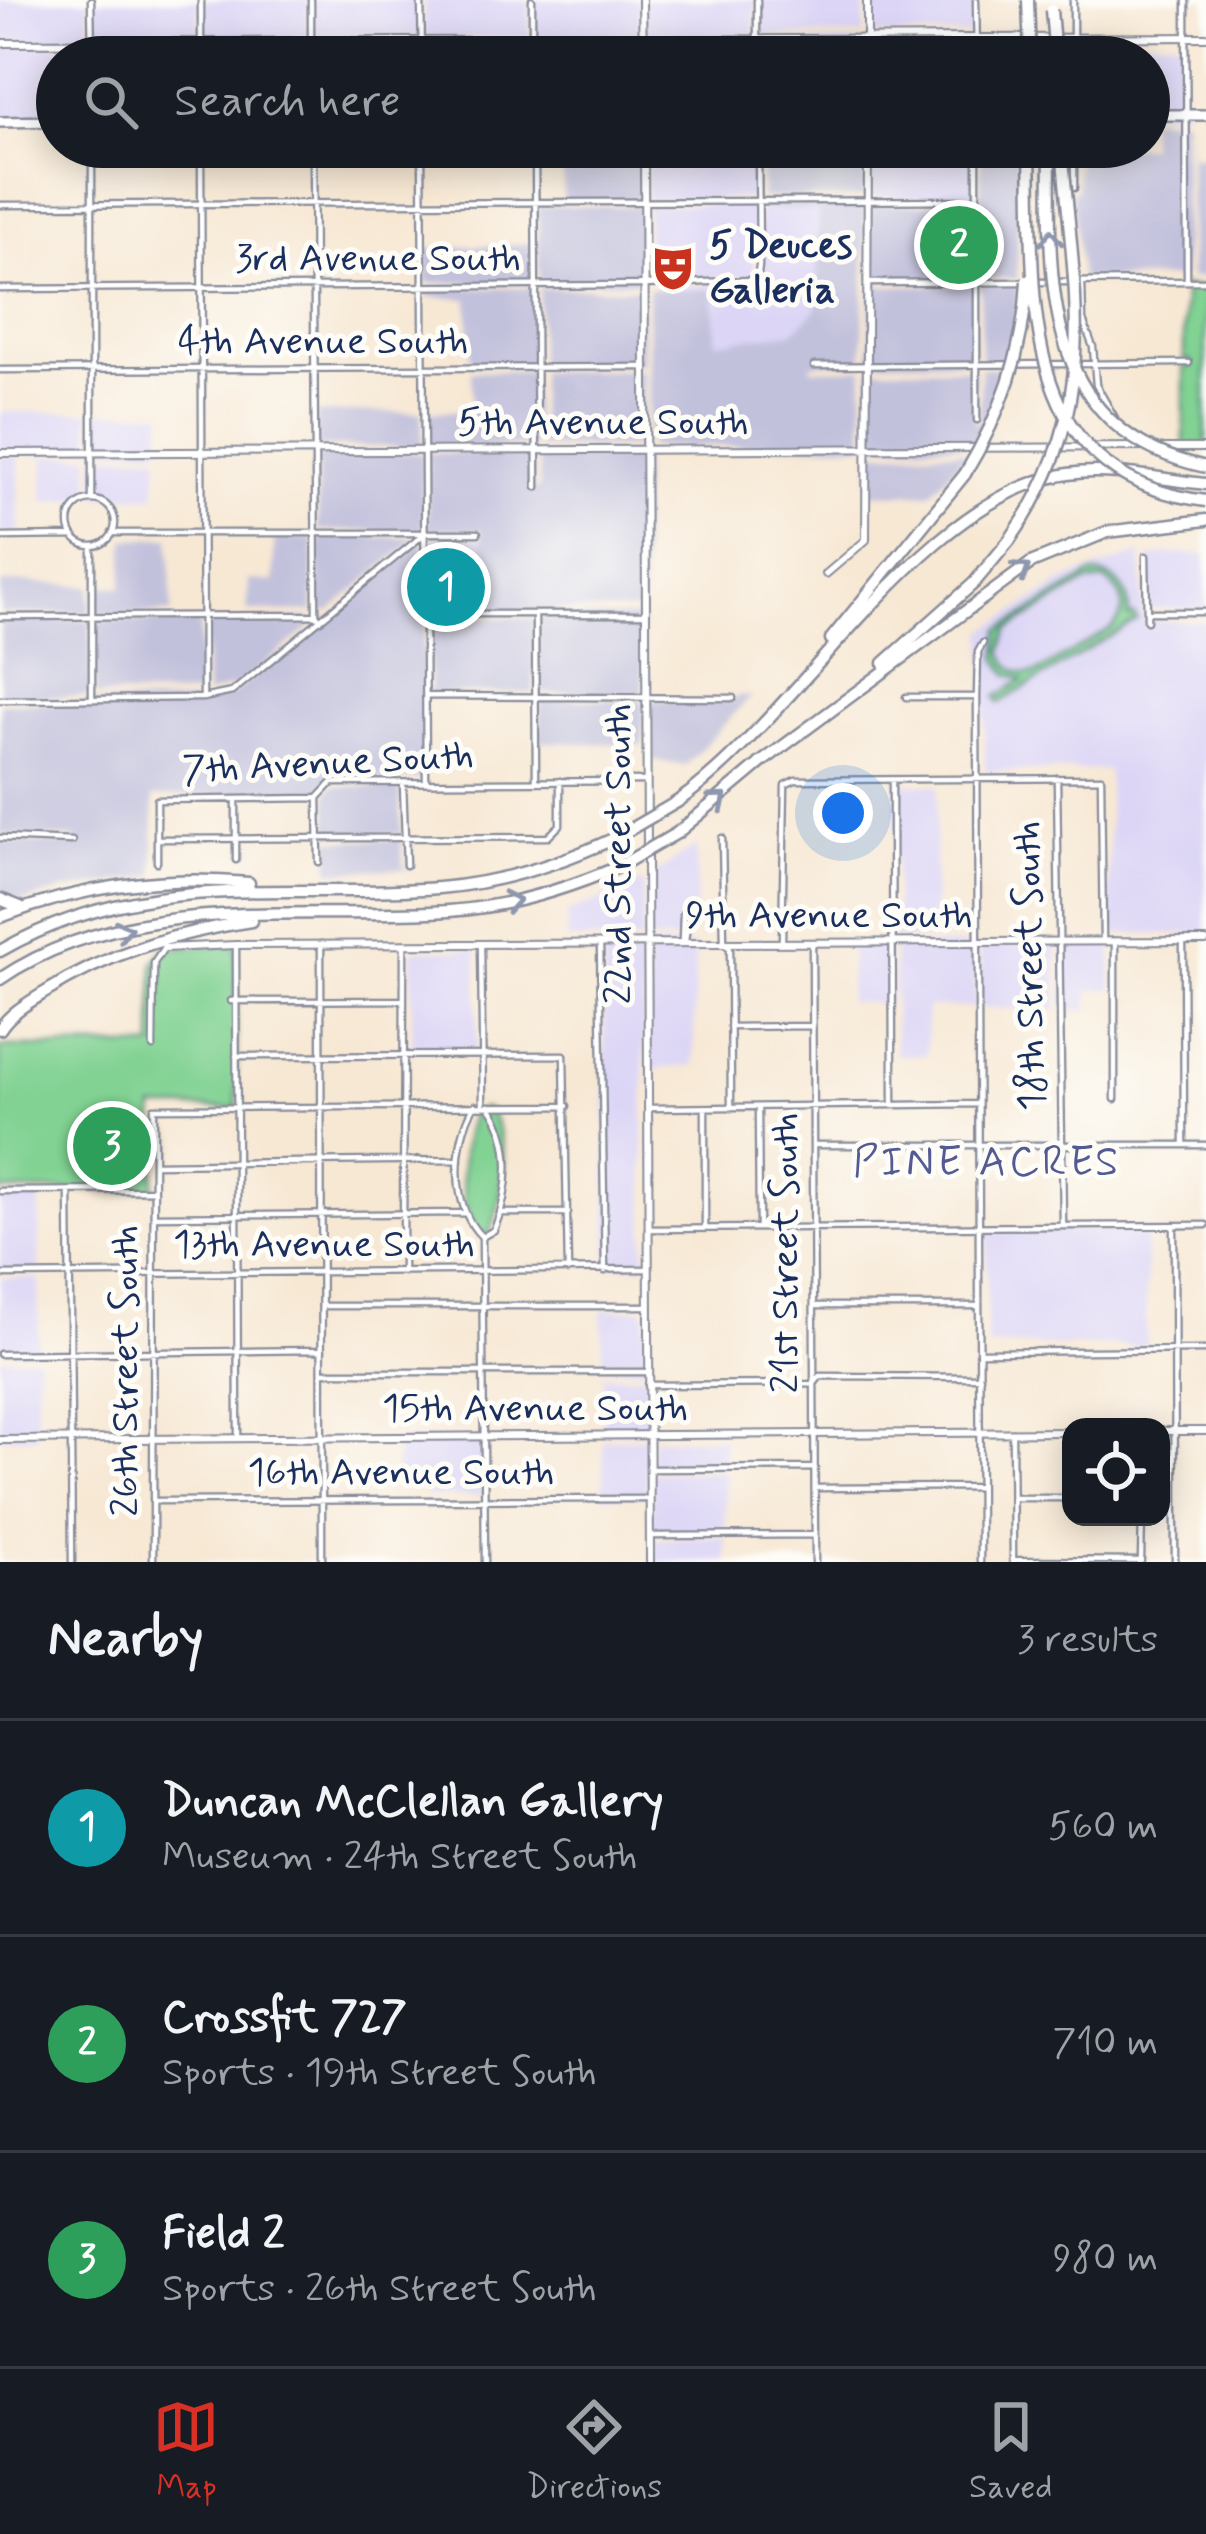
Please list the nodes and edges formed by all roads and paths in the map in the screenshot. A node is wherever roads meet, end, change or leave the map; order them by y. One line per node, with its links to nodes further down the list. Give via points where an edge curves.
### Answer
1 (91, 0): 14 (street)
2 (201, 0): 15 (street)
3 (311, 0): 16 (street)
4 (422, 0): 17 (street)
5 (532, 0): 18 (street)
6 (642, 0): 19 (street)
7 (758, 0): 20 (street)
8 (867, 0): 21 (street)
9 (976, 0): 22 (street)
10 (1028, 0): 23 (highway, bridge)
11 (1073, 0): 25 (street)
12 (1186, 0): 27 (street)
13 (1051, 5): 24 (highway, bridge)
14 (92, 36)
15 (201, 36)
16 (311, 36)
17 (422, 36)
18 (532, 36)
19 (642, 36)
20 (757, 36)
21 (867, 36)
22 (977, 36)
23 (1029, 36)
24 (1052, 36)
25 (1073, 36)
26 (1170, 37): 27 (street)
27 (1186, 37): 28 (street); 32 (street)
28 (1206, 37)
29 (0, 43): 30 (street)
30 (36, 43)
31 (1170, 115): 32 (main road)
32 (1186, 115): 33 (main road); 61 (street)
33 (1206, 115)
34 (36, 121): 35 (main road)
35 (0, 122)
36 (92, 168): 59 (street)
37 (201, 168): 60 (street)
38 (313, 168): 56 (street)
39 (422, 168): 57 (street)
40 (535, 168): 55 (street)
41 (644, 168): 54 (street, 22nd Street South)
42 (758, 168): 53 (street)
43 (868, 168): 51 (street)
44 (977, 168): 52 (street)
45 (1029, 168): 132 (highway, bridge, via 1024,323 1001,406 965,474)
46 (1031, 168): 100 (highway, bridge, via 1037,335 1074,433 1119,472)
47 (1050, 168): 96 (highway, one-way to 47, bridge, via 1130,436 1091,399 1067,354 1051,262)
48 (1064, 168): 133 (highway, bridge, via 1075,377 1067,426 1038,500 954,603)
49 (1074, 168): 50 (street)
50 (1074, 188)
51 (868, 200): 52 (street); 53 (street); 65 (street)
52 (977, 200): 63 (street)
53 (758, 201): 54 (street); 67 (street, 3rd Avenue South, via 755,278)
54 (644, 202): 55 (street); 67 (street, 22nd Street South)
55 (535, 203): 57 (street); 66 (street)
56 (313, 204): 57 (street); 60 (street); 69 (street)
57 (423, 204): 68 (street)
58 (0, 205): 59 (street)
59 (91, 205): 60 (street); 70 (street)
60 (201, 205): 71 (street)
61 (1187, 281): 62 (street); 64 (street)
62 (1206, 281)
63 (977, 282): 64 (street); 65 (street); 74 (street)
64 (1082, 282): 75 (street)
65 (868, 283): 76 (street)
66 (536, 285): 67 (street, 3rd Avenue South); 68 (street, 3rd Avenue South); 80 (street)
67 (645, 285): 78 (street, 22nd Street South)
68 (424, 286): 69 (street, 3rd Avenue South); 79 (street)
69 (313, 287): 71 (street, 3rd Avenue South); 82 (street)
70 (92, 288): 71 (street, 3rd Avenue South); 72 (street, 3rd Avenue South); 84 (street)
71 (202, 288): 81 (street)
72 (0, 289)
73 (1189, 363): 75 (street)
74 (978, 364): 75 (street); 76 (street); 85 (street)
75 (1095, 364): 86 (street, via 1099,393 1114,411)
76 (866, 365): 77 (street); 87 (street)
77 (814, 366)
78 (646, 367): 80 (street, 4th Avenue South); 92 (street, 22nd Street South)
79 (424, 368): 80 (street, 4th Avenue South); 82 (street, 4th Avenue South); 90 (street)
80 (536, 368): 91 (street)
81 (202, 369): 82 (street, 4th Avenue South); 84 (street, 4th Avenue South); 94 (street)
82 (314, 369): 89 (street)
83 (0, 370): 84 (street, 4th Avenue South)
84 (92, 370): 93 (street)
85 (977, 420)
86 (1116, 447): 87 (street, 5th Avenue South); 88 (street, 5th Avenue South)
87 (867, 448): 92 (street, 5th Avenue South); 111 (street, via 865,544)
88 (1206, 448)
89 (315, 450): 90 (street, 5th Avenue South); 94 (street, 5th Avenue South); 106 (street)
90 (425, 450): 91 (street, 5th Avenue South); 103 (street)
91 (537, 450): 92 (street, 5th Avenue South); 98 (street)
92 (646, 450): 115 (street, 22nd Street South)
93 (93, 452): 94 (street, 5th Avenue South); 95 (street, 5th Avenue South); 99 (street)
94 (202, 452): 105 (street)
95 (0, 453)
96 (1206, 467)
97 (1206, 484): 132 (highway, via 1070,473 986,505 880,597)
98 (537, 487)
99 (92, 500): 102 (street, via 111,511); 107 (street, via 72,511)
100 (1206, 501)
101 (1206, 520): 133 (highway, one-way to 101, via 1031,563 1107,532)
102 (112, 533): 105 (street); 109 (street)
103 (426, 533): 104 (street); 106 (street); 119 (street); 121 (street)
104 (478, 533)
105 (202, 534): 106 (street); 117 (street)
106 (316, 534): 119 (street)
107 (73, 536): 108 (street); 109 (street)
108 (0, 537)
109 (92, 546): 116 (street)
110 (1146, 556): 112 (street)
111 (826, 574)
112 (1147, 612): 113 (street); 120 (street)
113 (1206, 612)
114 (536, 614): 115 (street); 121 (street, via 466,614); 124 (street)
115 (646, 614): 125 (street, 22nd Street South)
116 (93, 616): 117 (street); 118 (street); 130 (street)
117 (203, 616): 119 (street); 128 (street)
118 (0, 617)
119 (319, 618): 128 (street, via 241,687)
120 (1147, 621)
121 (427, 629): 123 (street)
122 (983, 643): 127 (street)
123 (427, 696): 124 (street); 140 (street)
124 (536, 696): 125 (street); 137 (street)
125 (646, 696): 129 (street); 139 (street, 22nd Street South)
126 (906, 697): 127 (street)
127 (977, 697): 136 (street)
128 (203, 698): 130 (street)
129 (733, 698)
130 (92, 699): 131 (street)
131 (0, 700)
132 (742, 745): 155 (highway, bridge, via 677,802 528,873 438,888)
133 (759, 764): 159 (highway, one-way to 133, bridge, via 452,911 556,892 677,833)
134 (1057, 778): 136 (street); 161 (street, via 1101,778); 167 (street, 18th Street South)
135 (892, 780): 136 (street); 165 (street); 171 (street, via 785,785)
136 (978, 780): 166 (street)
137 (536, 781): 138 (street, 7th Avenue South); 140 (street, 7th Avenue South)
138 (560, 781): 139 (street, 7th Avenue South); 146 (street, via 560,825 548,837)
139 (646, 781): 168 (street, 22nd Street South)
140 (426, 782): 141 (street, 7th Avenue South)
141 (403, 784): 142 (street, 7th Avenue South, via 332,783); 146 (street)
142 (318, 798): 143 (street, 7th Avenue South); 145 (street)
143 (236, 801): 144 (street); 148 (street, 7th Avenue South, via 157,800)
144 (236, 837): 145 (street); 148 (street); 151 (street)
145 (318, 837): 146 (street); 153 (street)
146 (404, 837): 154 (street)
147 (0, 838): 150 (street)
148 (157, 838): 152 (street)
149 (722, 838): 157 (street)
150 (72, 841)
151 (236, 860)
152 (157, 862)
153 (319, 862)
154 (406, 865)
155 (318, 889): 158 (highway, via 173,879); 179 (highway, via 164,895 73,918)
156 (0, 899): 158 (highway)
157 (724, 904): 169 (street, via 696,905); 170 (street)
158 (29, 906): 160 (highway)
159 (299, 914): 180 (highway, one-way to 159, via 67,946 136,926); 184 (highway, via 141,945)
160 (0, 917)
161 (1103, 941): 162 (street, 9th Avenue South); 167 (street, 9th Avenue South)
162 (1115, 941): 163 (street, 9th Avenue South); 194 (street)
163 (1183, 941): 164 (street, 9th Avenue South); 210 (street)
164 (1206, 941)
165 (892, 942): 166 (street, 9th Avenue South); 172 (street, 9th Avenue South); 196 (street)
166 (978, 942): 167 (street, 9th Avenue South); 195 (street)
167 (1059, 942): 209 (street, 18th Street South)
168 (646, 943): 169 (street, 9th Avenue South); 176 (street, 9th Avenue South); 203 (street, 22nd Street South)
169 (683, 943): 170 (street, 9th Avenue South)
170 (724, 943): 171 (street, 9th Avenue South); 187 (street)
171 (782, 943): 172 (street, 9th Avenue South)
172 (812, 943): 186 (street, 21st Street South)
173 (321, 944): 174 (street, 9th Avenue South); 177 (street, 9th Avenue South); 181 (street)
174 (404, 944): 175 (street, 9th Avenue South); 182 (street)
175 (482, 944): 176 (street, 9th Avenue South); 191 (street)
176 (600, 944): 237 (street)
177 (236, 945): 178 (street, 9th Avenue South); 183 (street)
178 (164, 948): 189 (street, via 154,963)
179 (0, 951)
180 (0, 979)
181 (321, 1000): 182 (street); 183 (street); 192 (street)
182 (404, 1000): 190 (street)
183 (234, 1001): 193 (street)
184 (23, 1006): 185 (highway); 188 (highway)
185 (0, 1009)
186 (812, 1026): 187 (street); 198 (street, 21st Street South)
187 (730, 1027): 205 (street)
188 (0, 1029)
189 (153, 1047)
190 (404, 1054): 191 (street); 192 (street); 199 (street)
191 (481, 1054): 197 (street); 200 (street, via 564,1055)
192 (321, 1055): 193 (street); 201 (street)
193 (236, 1056): 202 (street)
194 (1115, 1099)
195 (978, 1103): 196 (street); 211 (street)
196 (892, 1104): 198 (street)
197 (482, 1105): 199 (street); 200 (street); 212 (street, via 465,1124); 223 (street, via 499,1121 506,1146)
198 (813, 1105): 206 (street); 208 (street, 21st Street South)
199 (404, 1106): 201 (street); 213 (street)
200 (567, 1106): 221 (street)
201 (321, 1107): 202 (street); 214 (street)
202 (237, 1108): 215 (street); 216 (street, 26th Street South, via 154,1108)
203 (647, 1108): 204 (street); 234 (street, 22nd Street South)
204 (705, 1108): 205 (street); 233 (street)
205 (730, 1108): 206 (street)
206 (758, 1108): 231 (street)
207 (1206, 1144): 210 (street)
208 (813, 1145): 211 (street); 232 (street, 21st Street South)
209 (1064, 1145): 210 (street); 211 (street); 228 (street, 18th Street South)
210 (1184, 1145)
211 (978, 1146): 227 (street)
212 (459, 1160): 213 (street); 220 (street)
213 (404, 1161): 214 (street); 222 (street)
214 (321, 1162): 215 (street); 224 (street)
215 (237, 1163): 216 (street); 226 (street)
216 (154, 1164): 217 (street, 26th Street South)
217 (154, 1190): 219 (street); 225 (street, 26th Street South)
218 (0, 1191): 219 (street)
219 (69, 1191): 238 (street)
220 (465, 1213): 222 (street); 235 (street)
221 (568, 1213): 223 (street); 241 (street)
222 (403, 1214): 224 (street); 242 (street)
223 (501, 1214): 235 (street)
224 (321, 1215): 226 (street); 244 (street)
225 (154, 1216): 226 (street); 239 (street, 26th Street South)
226 (237, 1216): 243 (street)
227 (978, 1225): 228 (street); 232 (street); 250 (street)
228 (1063, 1225): 230 (street)
229 (1206, 1225): 230 (street)
230 (1174, 1226): 252 (street)
231 (759, 1227): 232 (street); 233 (street)
232 (813, 1227): 249 (street, 21st Street South)
233 (705, 1228): 234 (street)
234 (647, 1229): 236 (street, 22nd Street South)
235 (482, 1237): 240 (street)
236 (648, 1269): 237 (street, 13th Avenue South); 248 (street, 22nd Street South)
237 (605, 1270): 241 (street, 13th Avenue South)
238 (70, 1271): 239 (street, 13th Avenue South); 245 (street, 13th Avenue South); 258 (street)
239 (154, 1271): 243 (street, 13th Avenue South); 254 (street, 26th Street South)
240 (483, 1271): 241 (street, 13th Avenue South); 242 (street, 13th Avenue South); 247 (street)
241 (568, 1271)
242 (403, 1272): 244 (street, 13th Avenue South)
243 (238, 1273): 244 (street, 13th Avenue South); 255 (street)
244 (322, 1273): 246 (street)
245 (0, 1275)
246 (322, 1306): 247 (street); 251 (street)
247 (483, 1306): 248 (street); 259 (street)
248 (647, 1306): 261 (street, 22nd Street South)
249 (814, 1306): 250 (street); 264 (street, 21st Street South)
250 (979, 1306): 256 (street)
251 (322, 1350): 255 (street); 260 (street)
252 (1175, 1350): 253 (street); 256 (street); 266 (street)
253 (1206, 1350)
254 (153, 1352): 255 (street); 258 (street); 277 (street, 26th Street South)
255 (238, 1352): 274 (street)
256 (980, 1352): 262 (street)
257 (0, 1354): 258 (street)
258 (70, 1354): 276 (street)
259 (484, 1371): 260 (street); 261 (street); 273 (street)
260 (322, 1372): 275 (street)
261 (648, 1372): 263 (street, 22nd Street South)
262 (980, 1377): 264 (street, via 820,1376); 268 (street)
263 (649, 1384): 264 (street); 272 (street, 22nd Street South)
264 (814, 1384): 271 (street, 21st Street South)
265 (1170, 1431): 266 (street)
266 (1174, 1431): 267 (street); 302 (street)
267 (1206, 1431)
268 (979, 1432): 269 (street, 15th Avenue South); 271 (street, 15th Avenue South); 281 (street)
269 (1012, 1432): 270 (street, 15th Avenue South); 283 (street)
270 (1062, 1432)
271 (814, 1434): 272 (street, 15th Avenue South); 279 (street, 21st Street South)
272 (649, 1435): 273 (street, 15th Avenue South); 280 (street, 22nd Street South)
273 (484, 1436): 275 (street, 15th Avenue South); 285 (street)
274 (238, 1438): 275 (street, 15th Avenue South); 277 (street, 15th Avenue South)
275 (322, 1438): 287 (street)
276 (70, 1439): 277 (street, 15th Avenue South); 278 (street, 15th Avenue South); 295 (street)
277 (153, 1439): 288 (street, 26th Street South)
278 (0, 1440)
279 (814, 1468): 280 (street); 282 (street, 21st Street South)
280 (649, 1469): 286 (street, 22nd Street South)
281 (979, 1487): 282 (street); 301 (street)
282 (814, 1488): 290 (street, 21st Street South)
283 (1012, 1498): 284 (street); 292 (street)
284 (1062, 1498)
285 (485, 1499): 286 (street, 16th Avenue South); 287 (street, 16th Avenue South); 298 (street)
286 (649, 1499): 291 (street, 22nd Street South)
287 (322, 1500): 288 (street, 16th Avenue South); 297 (street)
288 (153, 1501): 296 (street, 26th Street South)
289 (1142, 1526): 294 (street)
290 (815, 1534): 291 (street); 300 (street, 21st Street South)
291 (650, 1536): 299 (street, 22nd Street South)
292 (1012, 1561): 293 (street)
293 (1060, 1561): 294 (street)
294 (1142, 1561)
295 (72, 1562)
296 (153, 1562)
297 (322, 1562)
298 (485, 1562)
299 (650, 1562)
300 (815, 1562)
301 (980, 1562)
302 (1175, 1562)

